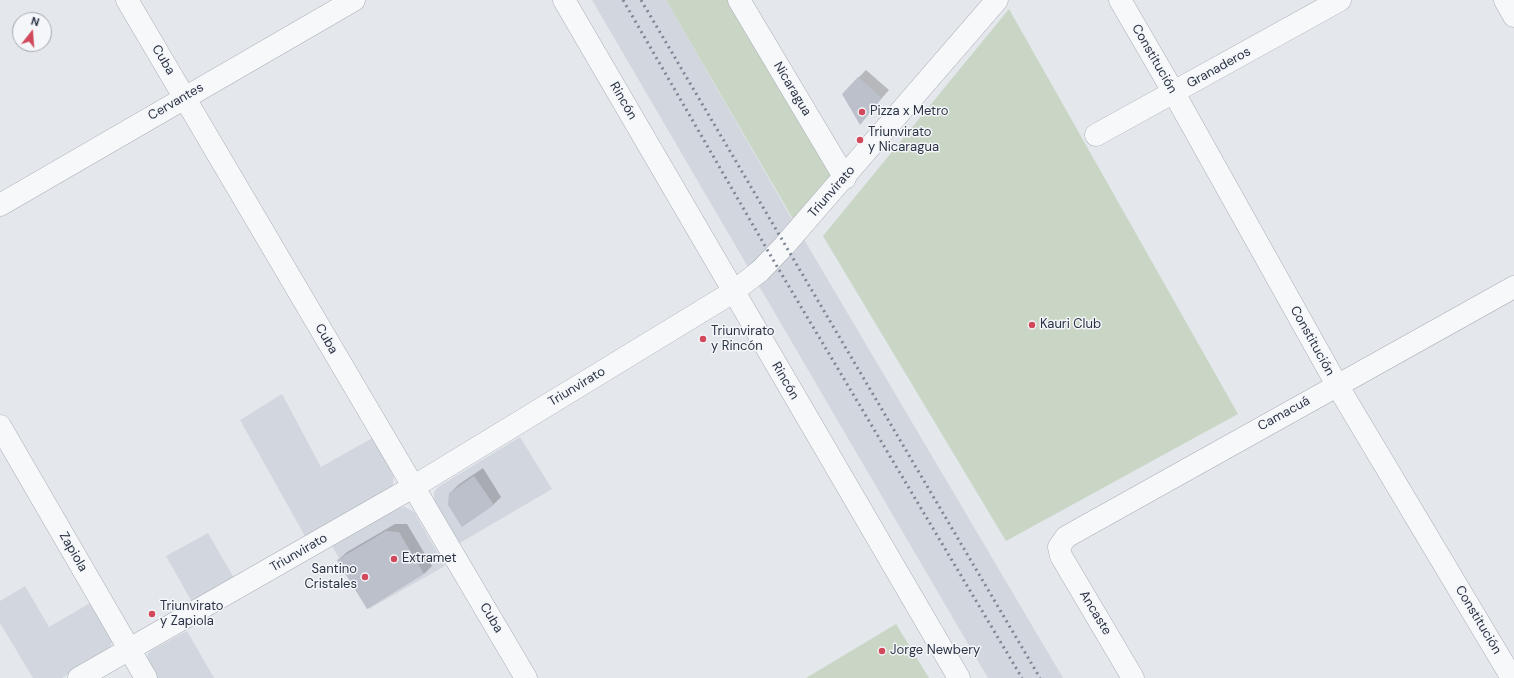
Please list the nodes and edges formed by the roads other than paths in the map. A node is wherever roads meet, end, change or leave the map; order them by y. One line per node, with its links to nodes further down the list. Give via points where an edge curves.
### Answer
1 (128, 0): 11 (street, Cuba)
2 (354, 0): 11 (street, Cervantes)
3 (564, 0): 16 (street, Rincón)
4 (739, 0): 13 (street, Nicaragua)
5 (997, 0): 13 (street, Triunvirato)
6 (1120, 0): 10 (street, Constitución)
7 (1340, 0): 10 (street, Granaderos)
8 (1505, 0): 9 (street)
9 (1514, 16)
10 (1174, 93): 12 (street, Granaderos); 17 (street, Constitución)
11 (185, 97): 14 (street, Cervantes); 19 (street, Cuba)
12 (1096, 135)
13 (845, 178): 16 (street, Triunvirato, via 772,258)
14 (0, 205)
15 (1514, 287): 17 (street, Camacuá)
16 (733, 292): 19 (street, Triunvirato); 26 (street, Rincón)
17 (1337, 385): 20 (street, Camacuá, via 1066,537); 22 (street, Constitución)
18 (0, 426): 21 (street, Zapiola)
19 (413, 487): 21 (street, Triunvirato); 25 (street, Cuba)
20 (1059, 548): 27 (street, Ancaste, via 1061,556)
21 (129, 649): 23 (street, Triunvirato); 24 (street, Zapiola)
22 (1507, 673)
23 (79, 678)
24 (146, 678)
25 (526, 678)
26 (959, 678)
27 (1133, 678)

